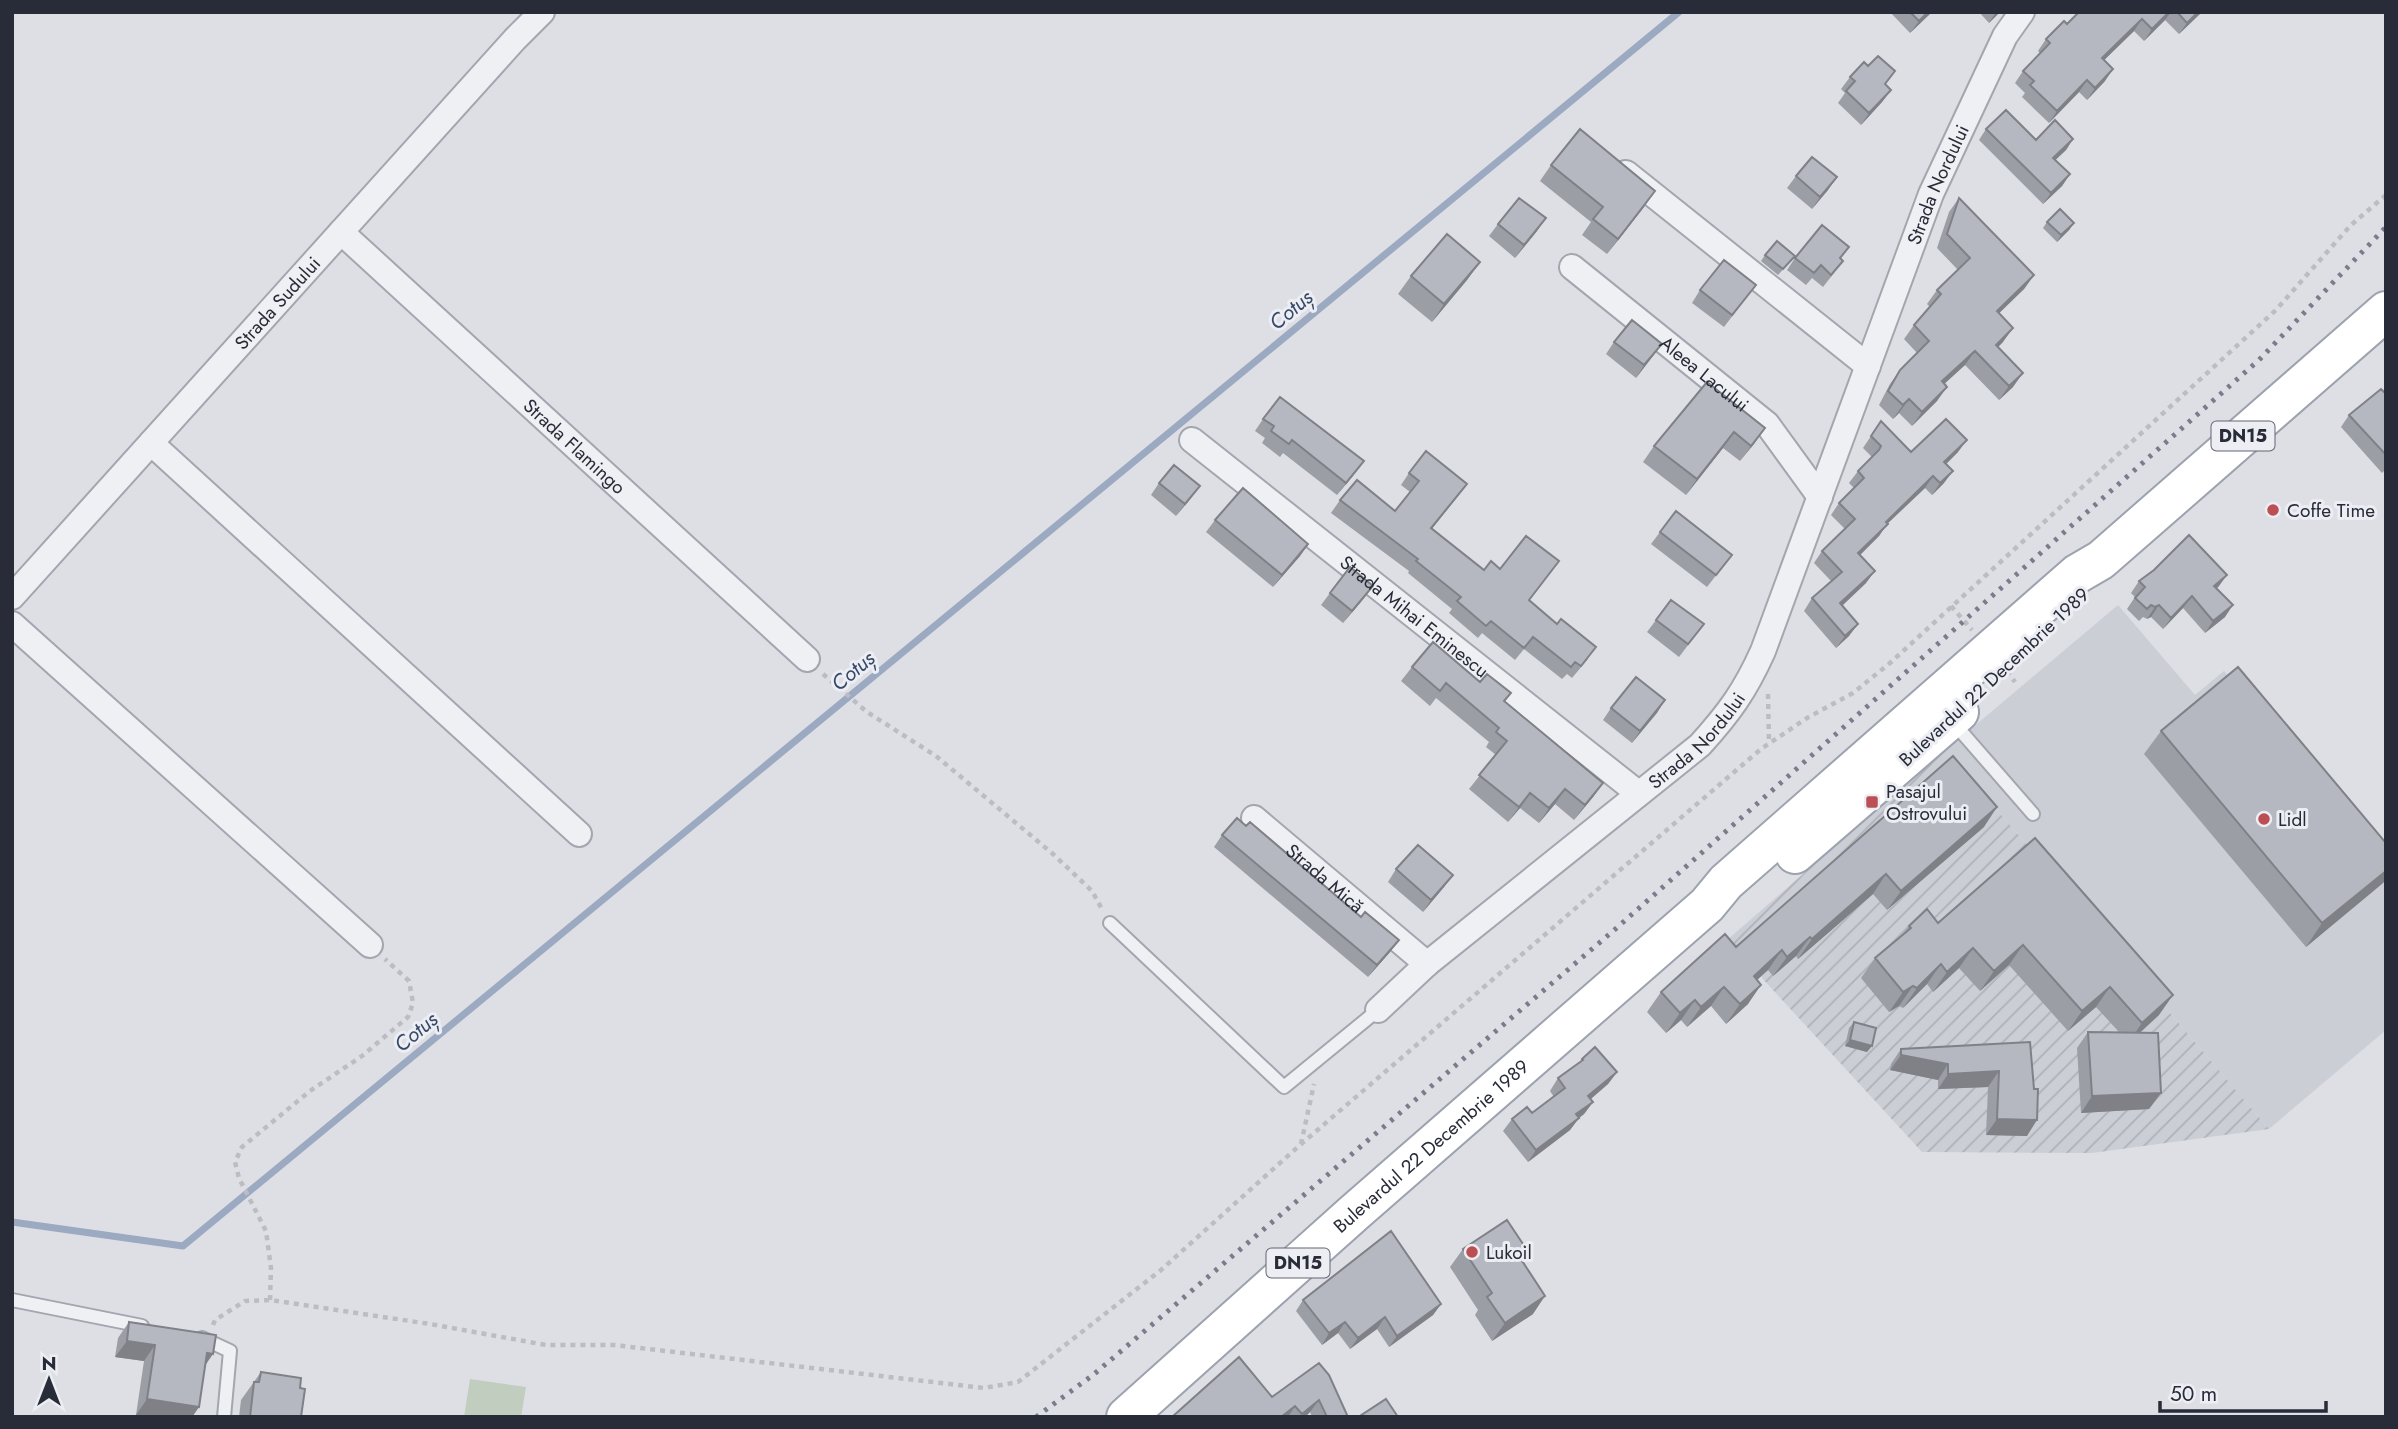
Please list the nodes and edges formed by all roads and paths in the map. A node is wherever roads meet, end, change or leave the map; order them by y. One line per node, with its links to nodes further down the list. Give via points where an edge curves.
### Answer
1 (542, 12): 5 (street, Strada Sudului)
2 (2022, 12): 8 (street, Strada Nordului, via 2005,36 1931,194)
3 (1623, 170): 8 (street)
4 (2386, 195): 17 (path, via 2351,225 2276,310 1890,663 1853,693)
5 (341, 232): 10 (street, Strada Sudului); 14 (street, Strada Flamingo)
6 (1572, 267): 11 (street, Aleea Lacului, via 1767,424)
7 (2386, 311): 16 (main road, Bulevardul 22 Decembrie 1989 / DN15, via 2101,560 2077,573)
8 (1868, 366): 11 (street, Strada Nordului)
9 (1192, 440): 18 (street, Strada Mihai Eminescu)
10 (151, 443): 12 (street, Strada Sudului); 21 (street)
11 (1820, 497): 18 (street, Strada Nordului, via 1750,681 1700,745)
12 (12, 597)
13 (12, 624): 23 (street)
14 (807, 659): 22 (path, via 867,712 936,756 1053,855 1092,891)
15 (1767, 689): 17 (path)
16 (1942, 709): 19 (lane); 33 (main road, Bulevardul 22 Decembrie 1989 / DN15, via 1726,882 1707,905)
17 (1769, 743): 27 (path)
18 (1638, 793): 24 (street, Strada Nordului)
19 (2033, 814)
20 (1254, 818): 24 (street, Strada Mică)
21 (579, 834)
22 (1110, 923): 26 (lane, via 1284,1087)
23 (370, 944): 29 (path, via 409,981 413,1003 408,1017 242,1147 235,1162 266,1231)
24 (1427, 964): 25 (street, Strada Nordului)
25 (1378, 1010): 26 (lane)
26 (1320, 1057): 27 (path)
27 (1300, 1145): 29 (path, via 1161,1270 1018,1382 984,1388 614,1345 545,1345)
28 (12, 1300): 30 (lane)
29 (270, 1300): 31 (path, via 245,1301 215,1320)
30 (154, 1328)
31 (200, 1337): 32 (lane, via 230,1350)
32 (224, 1417)
33 (1126, 1417)

